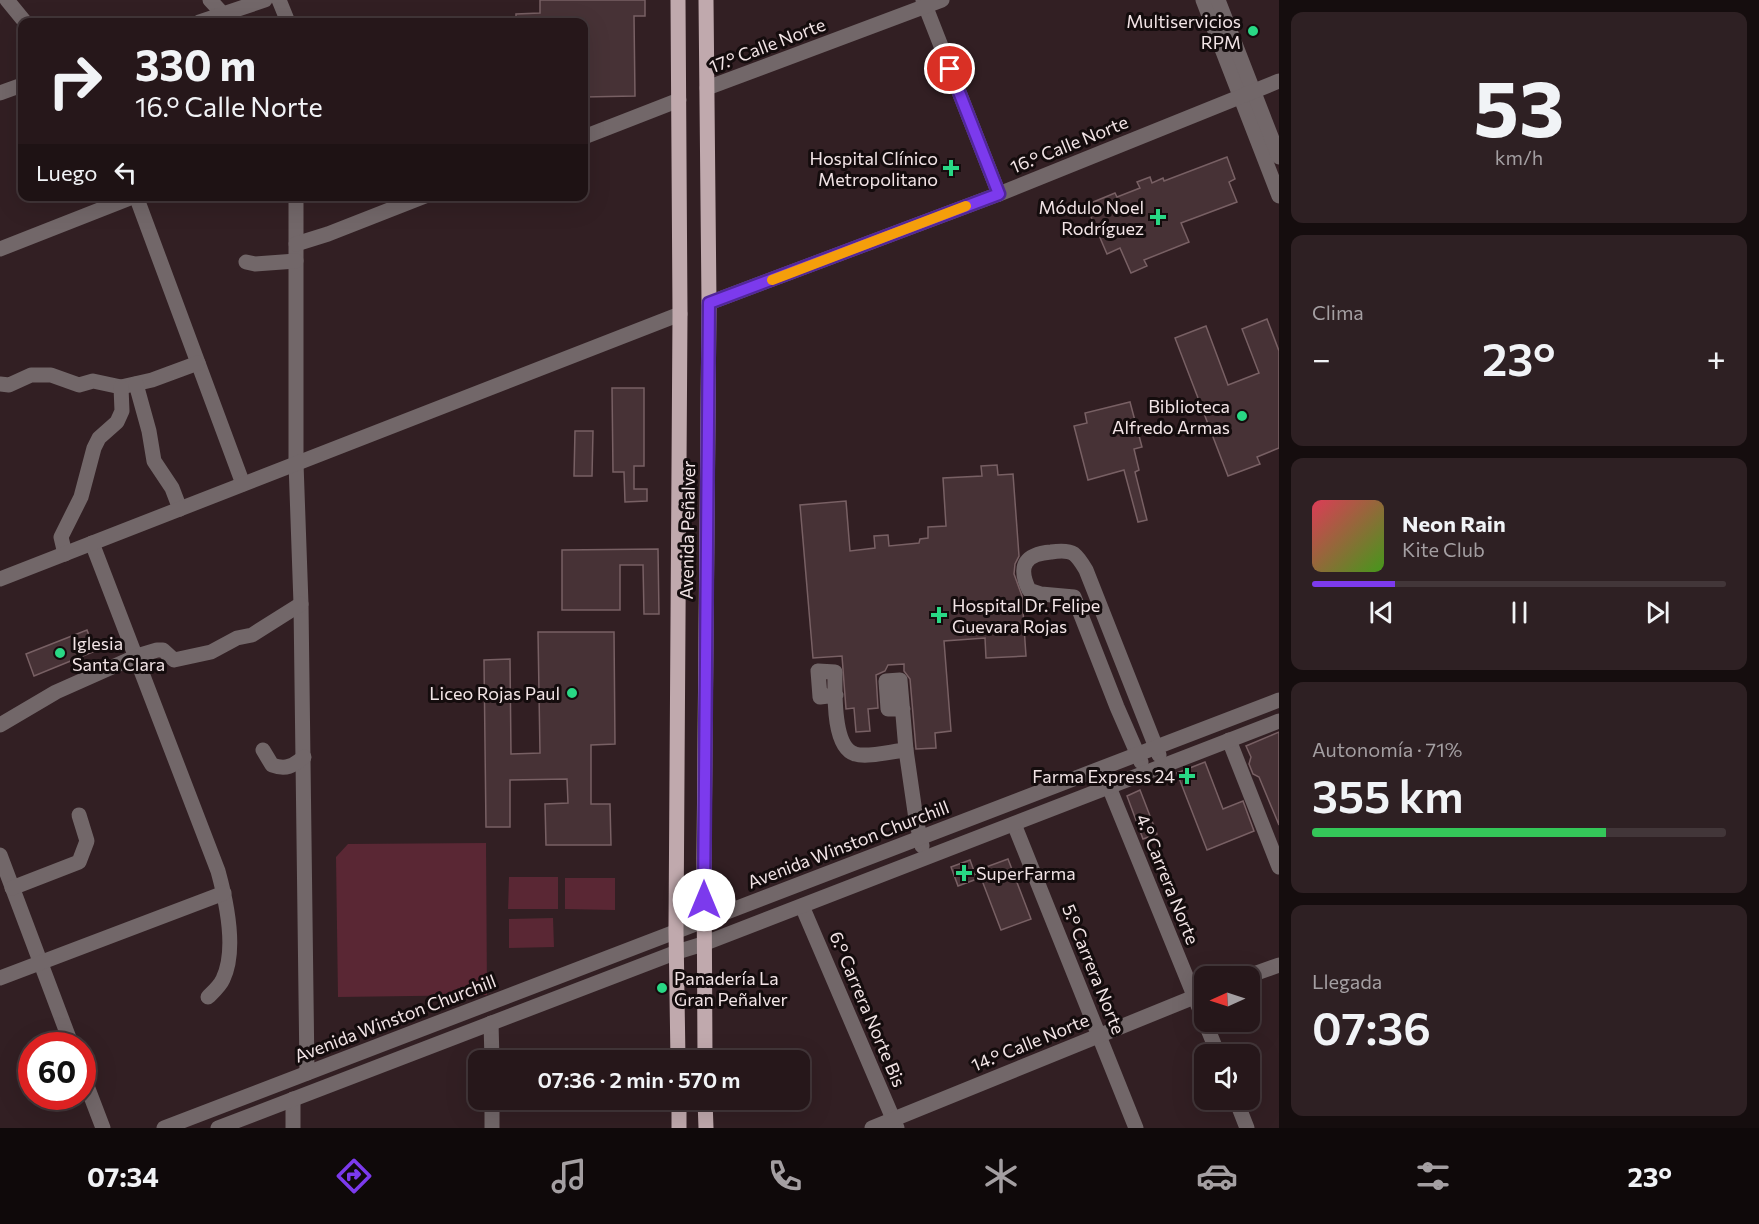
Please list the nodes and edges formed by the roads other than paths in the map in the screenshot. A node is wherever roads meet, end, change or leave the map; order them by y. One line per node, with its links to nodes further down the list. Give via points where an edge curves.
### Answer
1 (8, 0): 13 (street)
2 (210, 0): 12 (street)
3 (265, 0): 11 (street)
4 (279, 0): 15 (street)
5 (678, 0): 21 (main road, Avenida Peñalver)
6 (706, 0): 18 (main road, Avenida Peñalver)
7 (942, 0): 10 (street, 17.° Calle Norte)
8 (1203, 0): 20 (street)
9 (1218, 0): 20 (street)
10 (924, 3): 18 (street, 17.° Calle Norte); 24 (street)
11 (243, 4): 12 (street)
12 (223, 14): 14 (street)
13 (22, 18)
14 (211, 18)
15 (286, 18)
16 (1279, 81): 20 (street, 16.° Calle Norte)
17 (18, 86): 19 (street)
18 (707, 88): 34 (main road, Avenida Peñalver)
19 (0, 93)
20 (1247, 93): 23 (street); 24 (street, 16.° Calle Norte); 25 (street)
21 (678, 100): 22 (street); 35 (main road, Avenida Peñalver)
22 (588, 136)
23 (1279, 157)
24 (999, 194): 34 (street, 16.° Calle Norte)
25 (1279, 196)
26 (123, 201): 31 (street)
27 (138, 201): 36 (street)
28 (296, 201): 30 (street)
29 (412, 201): 30 (street)
30 (296, 244): 32 (street)
31 (0, 249)
32 (296, 261): 33 (street); 39 (street)
33 (246, 262)
34 (709, 303): 76 (main road, Avenida Peñalver)
35 (680, 314): 39 (street); 77 (main road, Avenida Peñalver)
36 (198, 363): 38 (street); 40 (street)
37 (0, 384): 38 (street, via 9,385 31,375 51,375 80,385 93,381)
38 (129, 385): 41 (street, via 149,431 154,461); 43 (street, via 117,422 94,448 81,497 61,537)
39 (296, 464): 40 (street); 47 (street)
40 (243, 484): 41 (street)
41 (180, 509): 42 (street)
42 (92, 543): 43 (street); 50 (street)
43 (64, 554): 45 (street)
44 (1086, 570): 46 (street, via 1086,579); 46 (street, via 1075,555 1067,552 1036,553 1025,564 1024,580 1029,590); 48 (street)
45 (0, 579)
46 (1074, 597): 49 (street)
47 (302, 604): 50 (street, via 252,634 211,652 174,660 163,650); 63 (street)
48 (1106, 623): 49 (street); 52 (street)
49 (1086, 631): 54 (street)
50 (136, 656): 57 (street, via 56,692); 74 (street)
51 (836, 695): 61 (street, via 839,736 844,747 861,755)
52 (1135, 699): 54 (street); 59 (street)
53 (1279, 700): 59 (street, Avenida Winston Churchill)
54 (1117, 706): 62 (street)
55 (903, 709): 61 (street)
56 (1279, 721): 58 (street)
57 (0, 725)
58 (1229, 740): 64 (street); 72 (street)
59 (1155, 746): 62 (street, Avenida Winston Churchill); 64 (street)
60 (263, 750): 63 (street, via 272,765 281,768)
61 (906, 750): 69 (street)
62 (1137, 753): 65 (street); 69 (street, Avenida Winston Churchill)
63 (304, 757): 93 (street)
64 (1163, 766): 65 (street)
65 (1146, 773): 66 (street)
66 (1109, 787): 68 (street); 84 (street, 4.° Carrera Norte)
67 (79, 815): 73 (street, via 87,841 79,862)
68 (1014, 824): 71 (street); 89 (street, 5.° Carrera Norte)
69 (919, 837): 71 (street); 76 (street, Avenida Winston Churchill)
70 (0, 855): 73 (street)
71 (926, 858): 75 (street)
72 (1279, 867)
73 (12, 888): 80 (street)
74 (224, 893): 80 (street); 85 (street, via 228,964 223,980)
75 (802, 906): 78 (street); 100 (street, 6.° Carrera Norte Bis)
76 (704, 920): 77 (street, Avenida Winston Churchill); 78 (main road, Avenida Peñalver)
77 (676, 930): 79 (main road, Avenida Peñalver); 93 (street, Avenida Winston Churchill)
78 (703, 944): 79 (street); 92 (main road, Avenida Peñalver)
79 (676, 952): 87 (street); 91 (main road, Avenida Peñalver)
80 (41, 962): 83 (street); 88 (street)
81 (1279, 965): 82 (street)
82 (1260, 972)
83 (0, 978)
84 (1194, 981)
85 (208, 997)
86 (1194, 997): 89 (street, 14.° Calle Norte)
87 (491, 1023): 90 (street); 94 (street)
88 (67, 1032)
89 (1099, 1034): 100 (street, 14.° Calle Norte); 109 (street, 5.° Carrera Norte)
90 (492, 1050)
91 (678, 1050)
92 (705, 1050)
93 (307, 1073): 102 (street, Avenida Winston Churchill)
94 (293, 1099): 103 (street); 104 (street)
95 (96, 1110): 101 (street)
96 (492, 1110): 105 (street)
97 (679, 1110): 106 (main road)
98 (705, 1110): 107 (main road)
99 (1240, 1110): 110 (street)
100 (896, 1123): 108 (street, 14.° Calle Norte)
101 (103, 1128)
102 (164, 1128)
103 (219, 1128)
104 (293, 1128)
105 (492, 1128)
106 (679, 1128)
107 (706, 1128)
108 (872, 1128)
109 (1136, 1128)
110 (1247, 1128)

